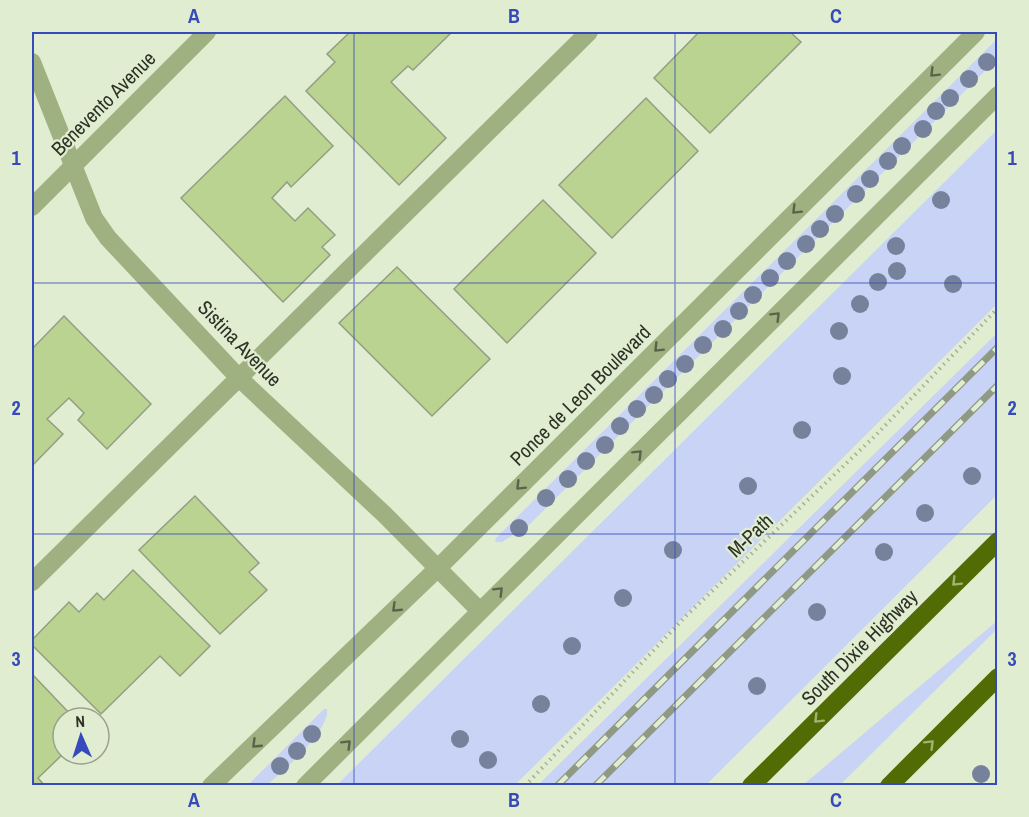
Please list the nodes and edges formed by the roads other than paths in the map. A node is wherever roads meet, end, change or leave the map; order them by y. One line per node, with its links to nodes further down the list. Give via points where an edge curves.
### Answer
1 (207, 32): 6 (street, Benevento Avenue)
2 (589, 32): 8 (street)
3 (976, 32): 10 (street, Ponce de Leon Boulevard, one-way to 10)
4 (32, 62): 6 (street, Sistina Avenue)
5 (998, 95): 12 (street, one-way to 5)
6 (72, 166): 7 (street, Benevento Avenue); 8 (street, Sistina Avenue, via 94,218 108,238)
7 (32, 207)
8 (240, 378): 10 (street, Sistina Avenue); 11 (street)
9 (998, 541): 16 (highway, South Dixie Highway, one-way to 16)
10 (438, 568): 12 (street, Sistina Avenue); 14 (street, Ponce de Leon Boulevard, one-way to 14)
11 (32, 582)
12 (480, 610): 15 (street, one-way to 12)
13 (998, 677): 17 (highway, one-way to 13)
14 (211, 786)
15 (305, 786)
16 (751, 786)
17 (889, 786)

